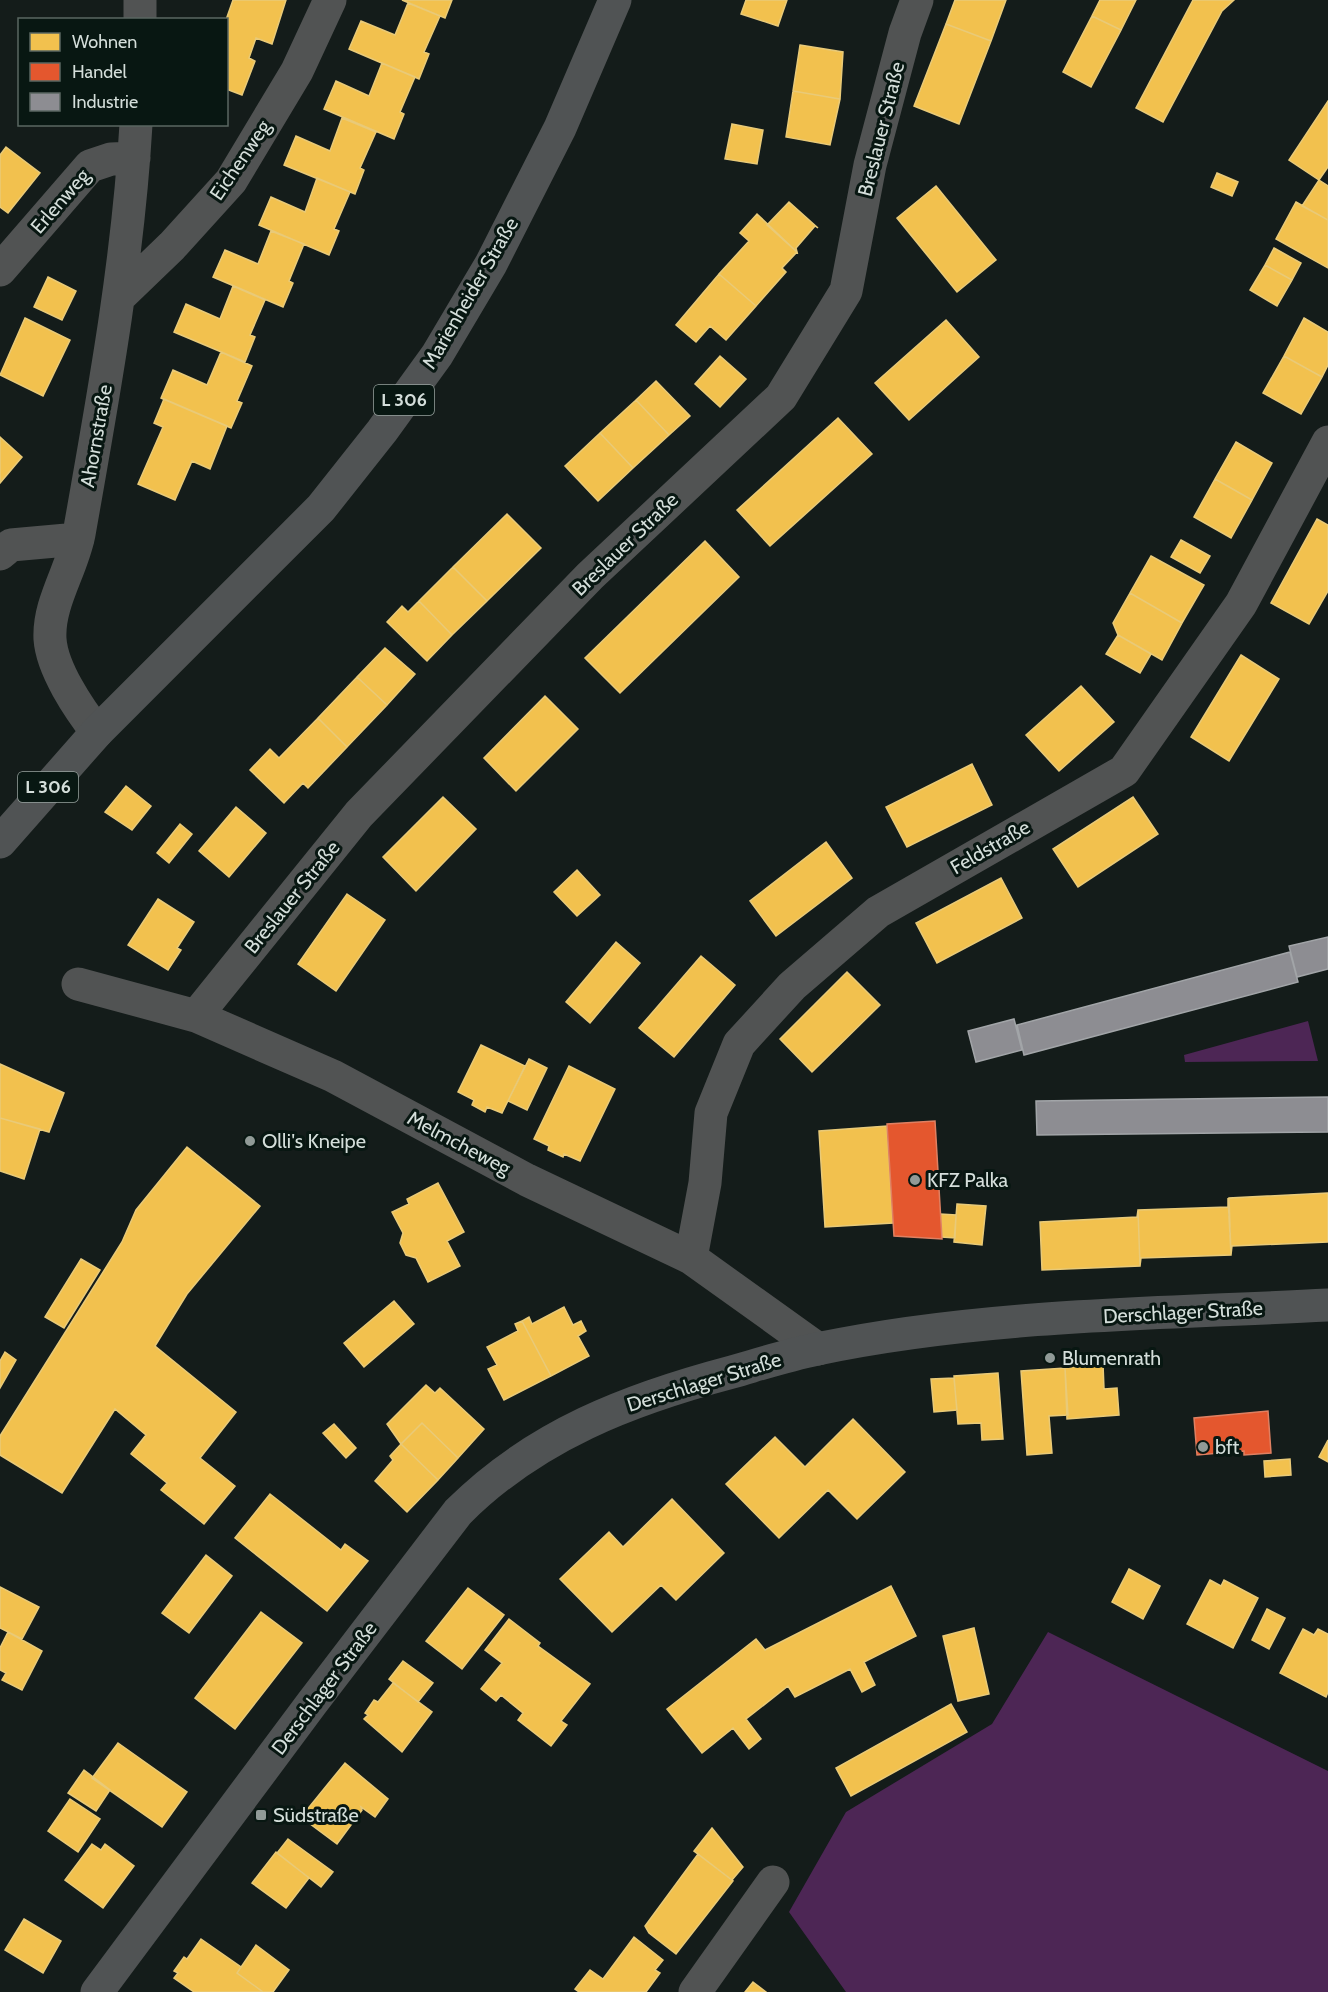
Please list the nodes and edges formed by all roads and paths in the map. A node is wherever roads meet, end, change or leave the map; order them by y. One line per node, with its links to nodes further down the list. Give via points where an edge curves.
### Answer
1 (140, 0): 5 (street)
2 (330, 0): 9 (street, Eichenweg, via 297,71 231,181)
3 (615, 0): 13 (main road, Marienheider Straße / L 306, via 560,128 491,264 430,364 321,508)
4 (917, 0): 17 (street, Breslauer Straße, via 870,165 846,291 781,397 590,576 359,814)
5 (141, 18)
6 (136, 126): 7 (street, Ahornstraße)
7 (134, 158): 8 (street, Erlenweg, via 111,159 90,166); 9 (street, Ahornstraße)
8 (0, 270)
9 (119, 297): 11 (street, Ahornstraße)
10 (1328, 442): 18 (street, Feldstraße, via 1241,604 1124,771 878,912 792,986 740,1044 711,1113 705,1183)
11 (78, 538): 12 (street, via 11,545); 13 (street, Ahornstraße, via 56,603 50,639 79,710)
12 (0, 554)
13 (97, 732): 14 (main road, Marienheider Straße / L 306); 15 (main road, Marienheider Straße / L 306)
14 (0, 811)
15 (0, 842)
16 (78, 984): 17 (street, Melmcheweg)
17 (196, 1016): 18 (street, Melmcheweg, via 333,1076 527,1180)
18 (690, 1258): 20 (street, Melmcheweg)
19 (1328, 1305): 20 (main road, Derschlager Straße, via 1024,1321)
20 (818, 1349): 22 (main road, Derschlager Straße, via 661,1391 590,1420 484,1486 458,1512)
21 (773, 1882): 23 (street)
22 (97, 1992)
23 (695, 1992)

